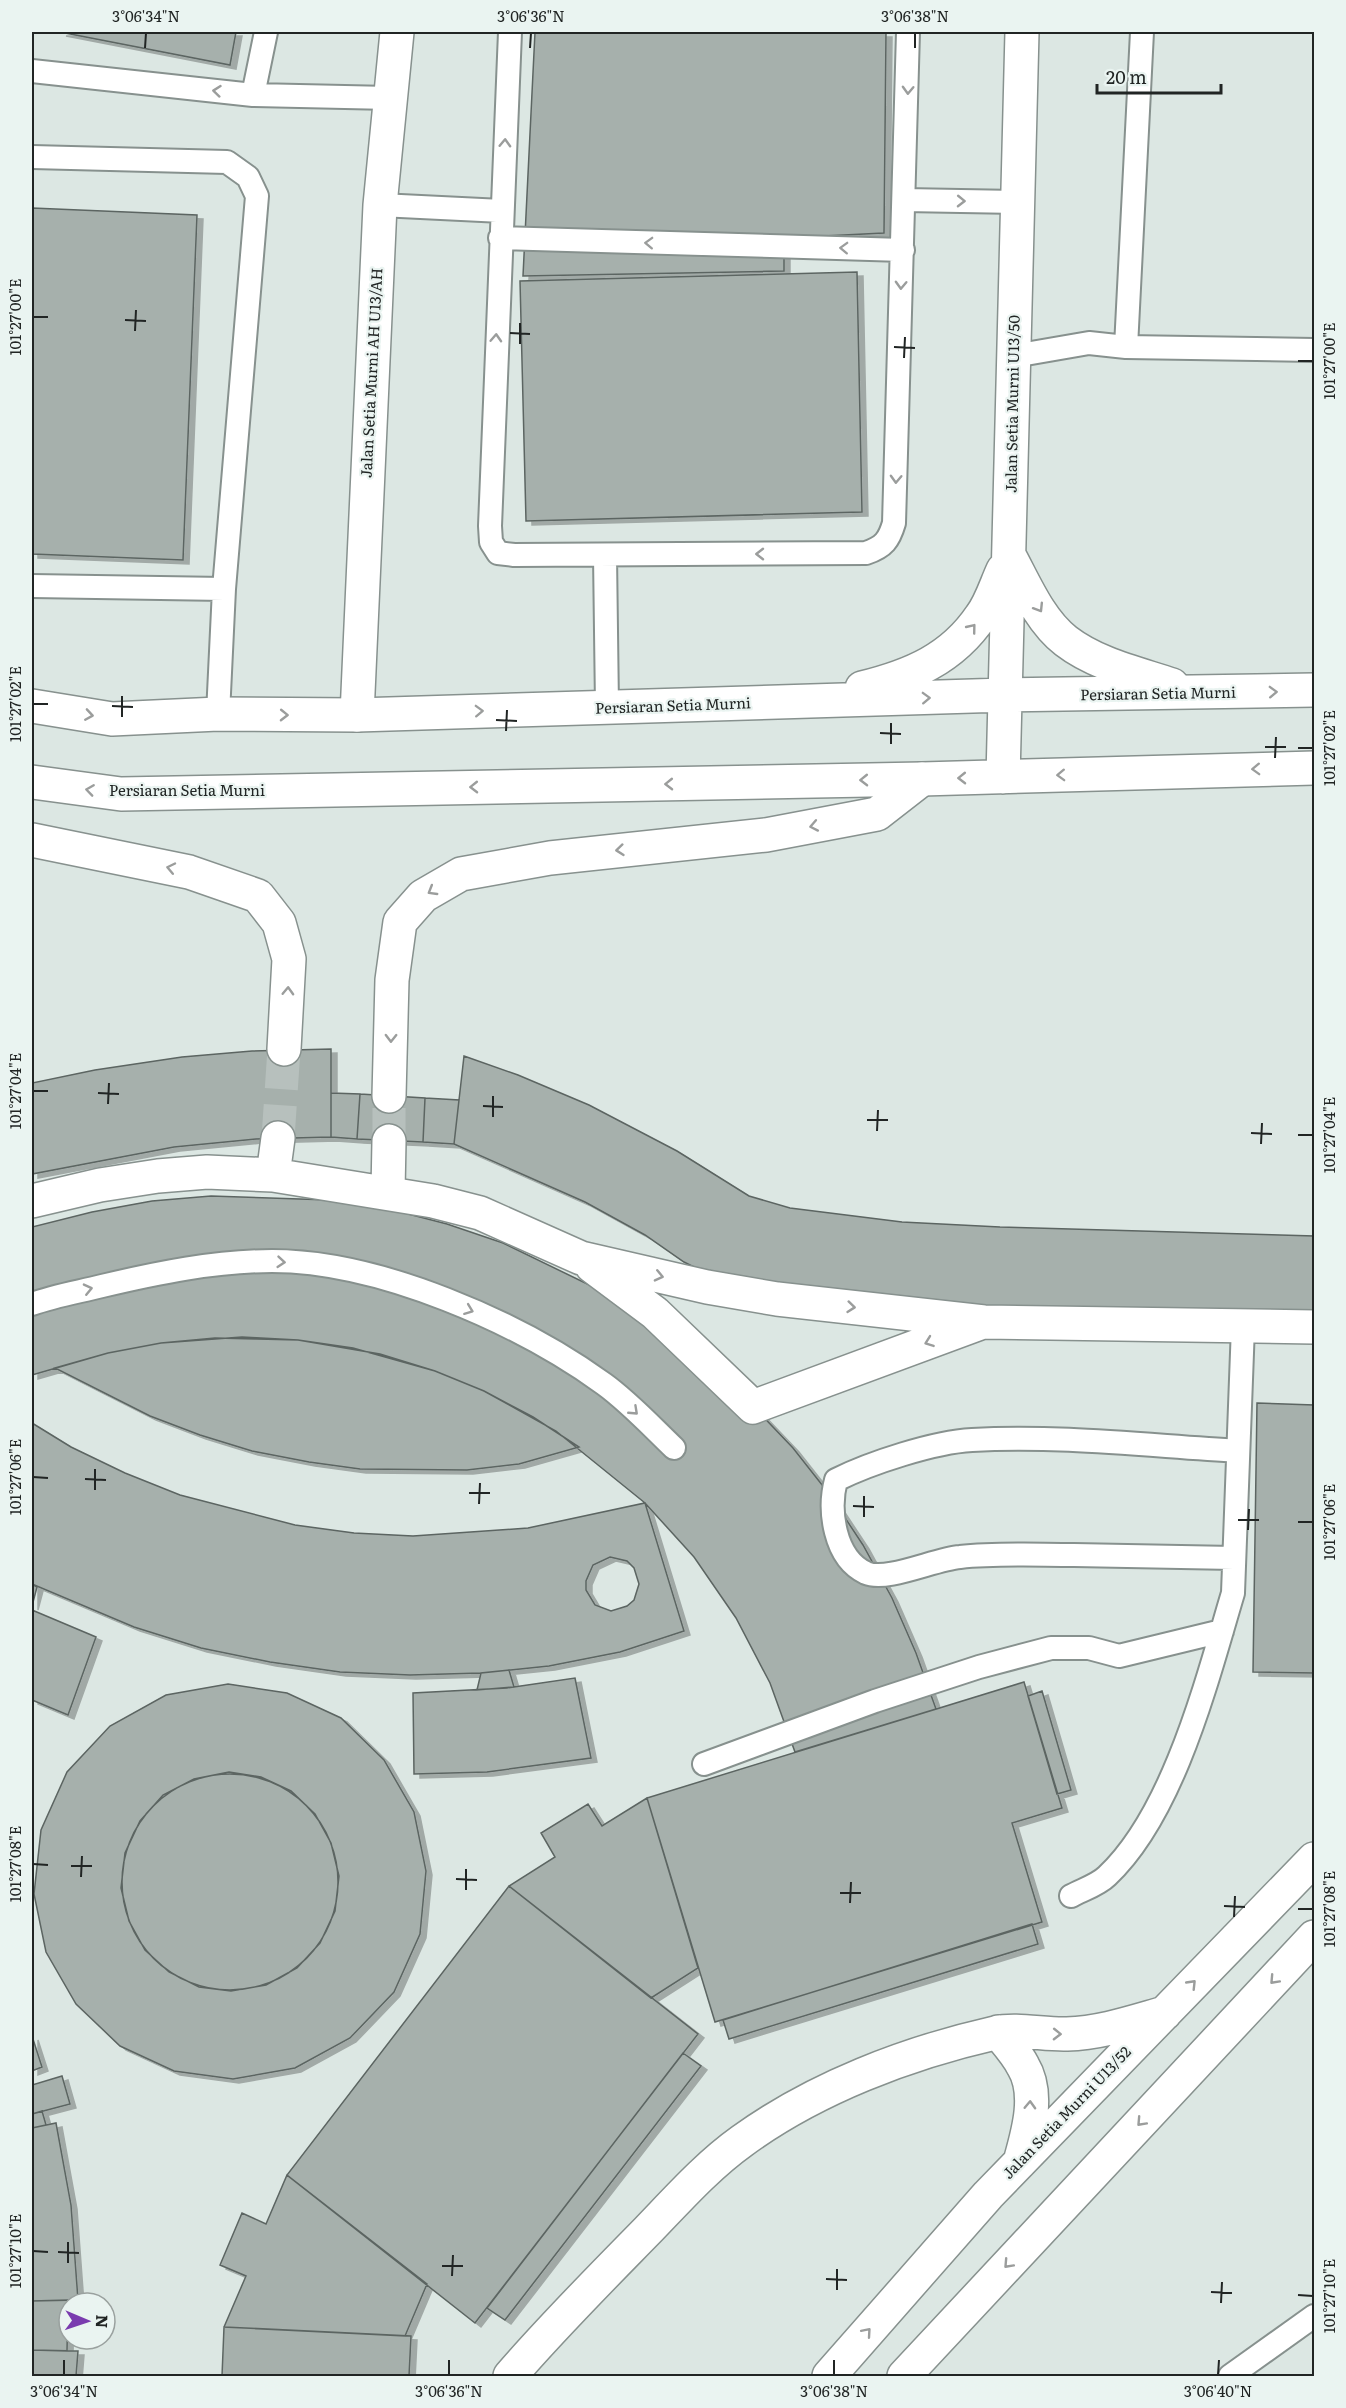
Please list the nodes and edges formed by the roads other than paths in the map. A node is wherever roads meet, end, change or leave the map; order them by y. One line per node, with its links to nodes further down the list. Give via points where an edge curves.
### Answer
1 (266, 32): 8 (lane)
2 (397, 32): 9 (street, Jalan Setia Murni AH U13/AH)
3 (510, 32): 14 (lane, one-way to 3)
4 (908, 32): 11 (lane, one-way to 11)
5 (1022, 32): 12 (street, Jalan Setia Murni U13/50)
6 (1142, 32): 17 (lane)
7 (32, 71): 8 (lane, one-way to 7)
8 (253, 95): 9 (lane)
9 (390, 98): 13 (street, Jalan Setia Murni AH U13/AH)
10 (32, 157): 23 (lane, via 227,162 248,177 257,196)
11 (904, 200): 12 (lane, one-way to 12); 16 (lane)
12 (1018, 202): 19 (street, Jalan Setia Murni U13/50)
13 (380, 205): 14 (lane); 31 (street, Jalan Setia Murni AH U13/AH)
14 (502, 211): 15 (lane)
15 (500, 238): 16 (lane, one-way to 15); 20 (lane, one-way to 15, via 514,555 498,553 491,542)
16 (903, 250): 20 (lane, one-way to 20, via 894,523 881,548 866,553)
17 (1126, 347): 18 (lane); 19 (lane, via 1089,342)
18 (1314, 350)
19 (1014, 356): 21 (street, Jalan Setia Murni U13/50)
20 (605, 555): 29 (lane)
21 (1010, 557): 25 (street, one-way to 25, via 1042,613 1065,640 1100,661); 26 (street, Jalan Setia Murni U13/50); 27 (street, one-way to 21, via 890,681 957,646 983,615)
22 (32, 586): 23 (lane)
23 (224, 589): 30 (lane)
24 (1314, 690): 25 (street, Persiaran Setia Murni, one-way to 24)
25 (1200, 694): 26 (street, Persiaran Setia Murni)
26 (1005, 695): 27 (street, Persiaran Setia Murni, one-way to 26); 33 (street, Jalan Setia Murni U13/50)
27 (808, 702): 29 (street, Persiaran Setia Murni)
28 (32, 706): 30 (street, Persiaran Setia Murni, one-way to 30, via 112,718)
29 (607, 707): 31 (street, Persiaran Setia Murni, one-way to 29)
30 (218, 714): 31 (street, Persiaran Setia Murni, one-way to 31)
31 (357, 715)
32 (1314, 768): 33 (street, Persiaran Setia Murni, one-way to 33)
33 (1003, 777): 34 (street, Persiaran Setia Murni, one-way to 34)
34 (922, 779): 35 (street, Persiaran Setia Murni, one-way to 35, via 122,794); 38 (street, one-way to 38, via 877,814 766,835 538,860 461,874 423,896 400,922 392,980)
35 (32, 782)
36 (32, 840): 37 (street, one-way to 36, via 289,959 279,923 258,896 189,872)
37 (284, 1049)
38 (389, 1096)
39 (278, 1138): 41 (street)
40 (389, 1141): 42 (street)
41 (273, 1175): 42 (street); 43 (street, via 158,1176)
42 (387, 1191): 44 (street, via 480,1213)
43 (32, 1201)
44 (581, 1258): 46 (street, one-way to 46, via 777,1299); 46 (street, one-way to 44, via 753,1407 655,1314)
45 (32, 1304): 49 (lane, one-way to 49, via 150,1275 221,1265 273,1261 325,1266 378,1278 485,1316 543,1344 606,1385)
46 (984, 1322): 47 (street)
47 (1243, 1326): 48 (street); 50 (lane)
48 (1314, 1327)
49 (674, 1448)
50 (1238, 1451): 51 (lane); 51 (lane, via 970,1440 902,1455 853,1472 836,1480 831,1505 834,1527 846,1553 867,1574 885,1576 940,1559 984,1554)
51 (1234, 1558): 52 (lane, via 1233,1593)
52 (1222, 1631): 53 (lane, via 1119,1656 1089,1648 1051,1648 875,1701); 55 (lane, via 1188,1736 1151,1820 1106,1877)
53 (704, 1764)
54 (1314, 1859): 57 (street, Jalan Setia Murni U13/52, one-way to 54)
55 (1071, 1896)
56 (1314, 1937): 63 (street, one-way to 63)
57 (1165, 2013): 58 (street, one-way to 57, via 1096,2032); 59 (street, Jalan Setia Murni U13/52)
58 (998, 2032): 59 (street, one-way to 58, via 1030,2126 1031,2095 1025,2067); 61 (street, via 936,2048 826,2092 742,2141 707,2170)
59 (1020, 2162): 62 (street, Jalan Setia Murni U13/52, one-way to 59)
60 (1314, 2316): 64 (lane)
61 (510, 2376)
62 (829, 2376)
63 (904, 2376)
64 (1230, 2376)

